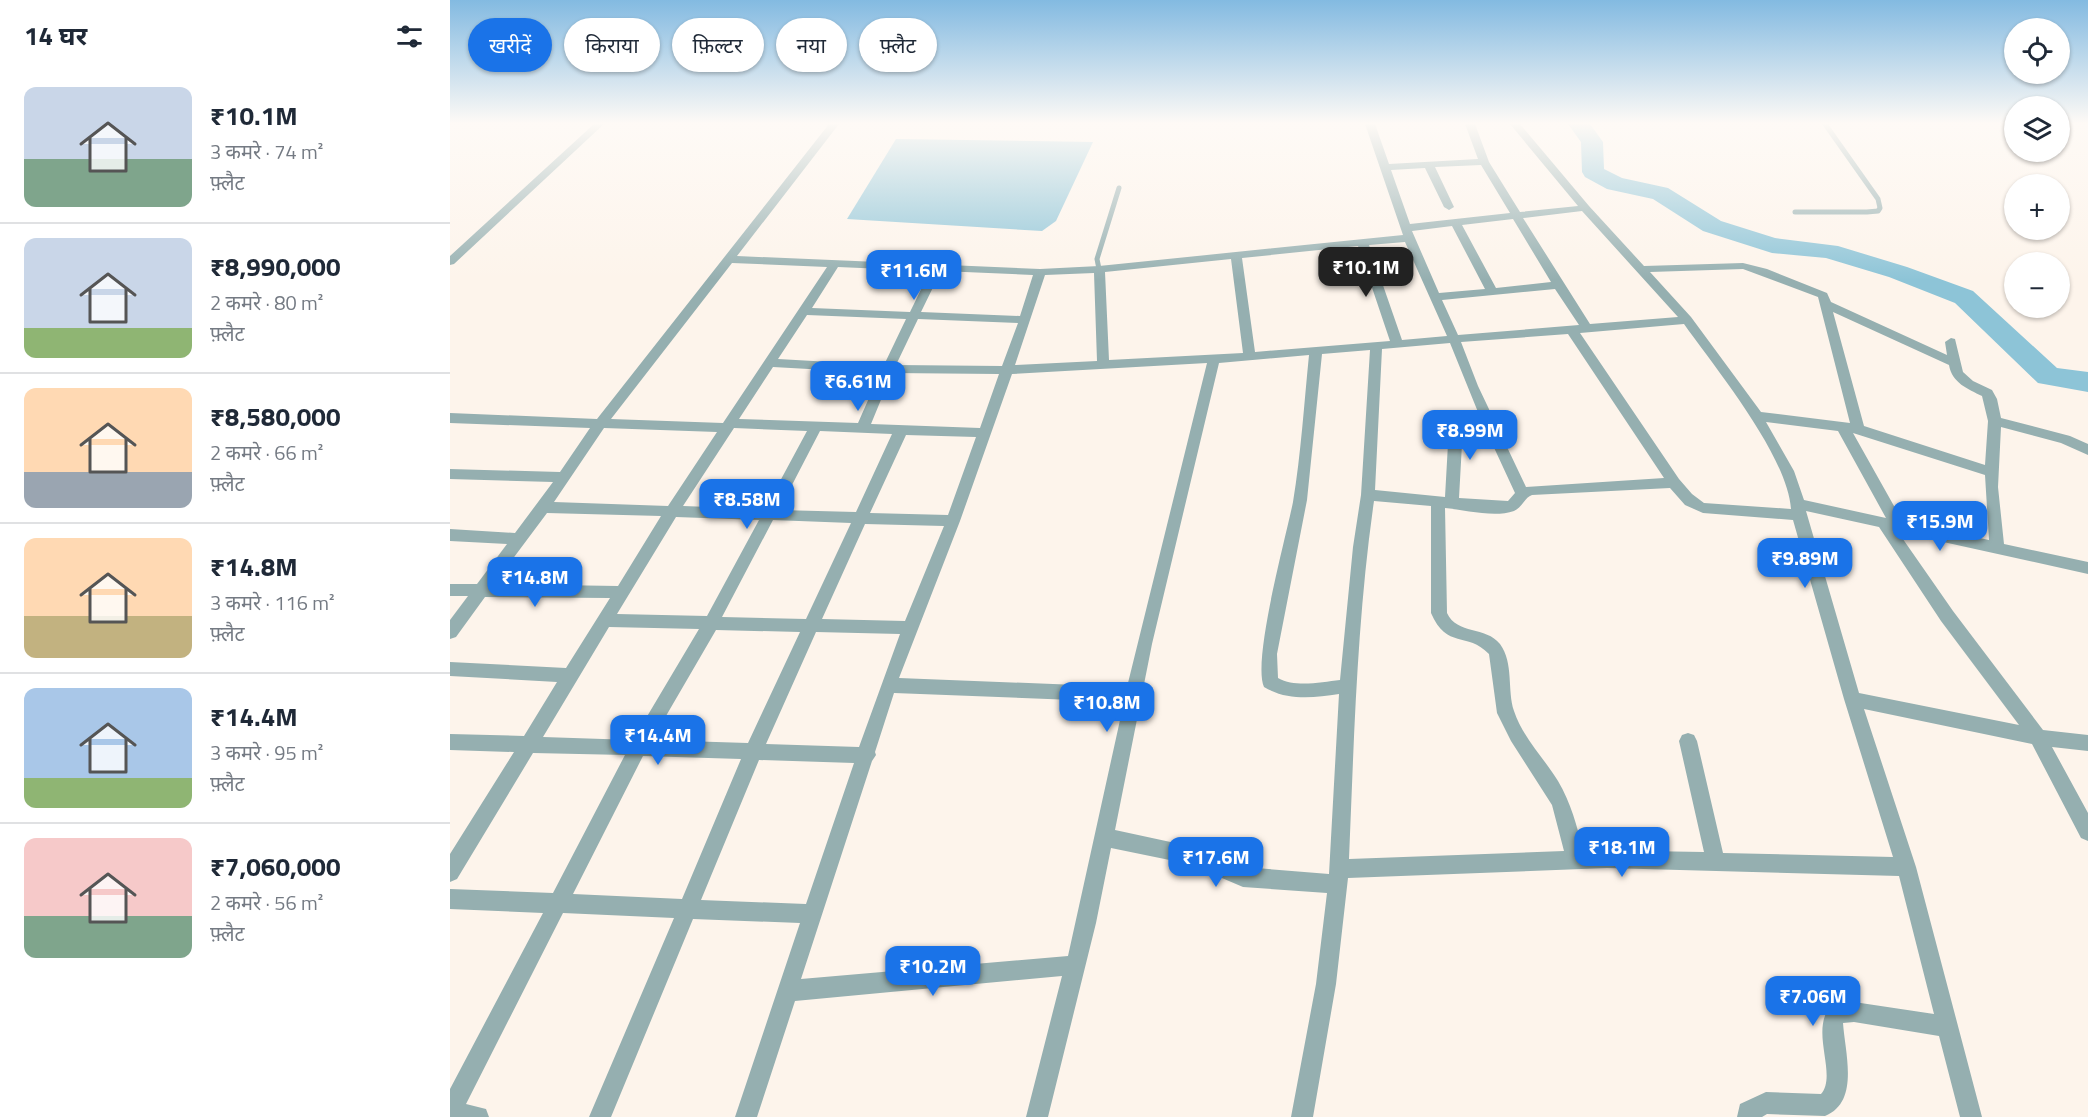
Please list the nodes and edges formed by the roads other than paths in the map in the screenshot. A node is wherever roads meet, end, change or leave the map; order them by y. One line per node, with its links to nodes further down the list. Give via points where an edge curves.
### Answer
1 (543, 176): 18 (street)
2 (793, 176): 17 (street)
3 (1388, 176): 14 (street)
4 (1434, 176): 9 (street)
5 (1493, 176): 12 (street)
6 (1558, 176): 10 (street)
7 (1862, 176): 11 (lane, via 1878,199 1878,211)
8 (1119, 188): 21 (lane, via 1097,259)
9 (1449, 207)
10 (1585, 208): 12 (street); 22 (street)
11 (1795, 212)
12 (1519, 216): 13 (street); 24 (street)
13 (1456, 223): 14 (street); 25 (street)
14 (1407, 233): 15 (street); 26 (street)
15 (1362, 242): 16 (street); 36 (street)
16 (1236, 254): 21 (street); 39 (street)
17 (727, 259): 19 (street); 50 (street)
18 (450, 262)
19 (835, 263): 20 (street); 28 (street)
20 (937, 269): 23 (street); 29 (street)
21 (1099, 269): 23 (street); 43 (street)
22 (1641, 269): 27 (street, via 1753,268 1816,291 1823,295); 31 (street)
23 (1040, 272): 30 (street)
24 (1559, 285): 25 (street); 32 (street)
25 (1492, 291): 26 (street)
26 (1435, 297): 34 (street)
27 (1827, 305): 42 (street); 55 (street)
28 (802, 311): 29 (street); 41 (street)
29 (914, 316): 30 (street); 44 (street)
30 (1025, 320): 45 (street)
31 (1687, 320): 32 (street); 46 (street)
32 (1587, 328): 33 (street)
33 (1571, 329): 34 (street); 62 (street)
34 (1454, 339): 36 (street); 48 (street)
35 (1951, 342): 42 (street)
36 (1398, 345): 37 (street)
37 (1376, 347): 38 (street); 64 (street)
38 (1316, 350): 39 (street); 88 (street, via 1300,500 1268,673 1270,682 1279,689)
39 (1250, 355): 40 (street)
40 (1214, 359): 43 (street); 89 (street)
41 (769, 363): 44 (street); 51 (street)
42 (1955, 363): 49 (street, via 1961,378 1991,399)
43 (1103, 365): 45 (street)
44 (888, 369): 45 (street); 54 (street)
45 (1007, 370): 57 (street)
46 (1756, 416): 53 (street); 67 (street, via 1787,471)
47 (450, 418): 50 (street)
48 (1488, 421): 63 (street); 65 (street, via 1459,422 1456,426)
49 (1995, 421): 58 (street, via 2065,439); 59 (street)
50 (599, 425): 51 (street); 61 (street)
51 (728, 426): 52 (street); 68 (street)
52 (816, 426): 54 (street); 69 (street)
53 (1842, 426): 55 (street); 72 (street)
54 (863, 428): 56 (street)
55 (1858, 429): 59 (street)
56 (901, 430): 57 (street); 70 (street)
57 (984, 433): 71 (street)
58 (2088, 450)
59 (1991, 472): 75 (street)
60 (450, 474): 61 (street)
61 (563, 477): 66 (street)
62 (1674, 483): 63 (street, via 1564,487); 67 (street, via 1693,504 1703,507)
63 (1522, 493): 65 (street, via 1518,503 1504,508)
64 (1368, 495): 65 (street); 88 (street)
65 (1445, 502): 101 (street, via 1441,622 1449,631 1490,643 1497,653 1506,714 1559,801)
66 (543, 507): 68 (street); 74 (street)
67 (1799, 509): 72 (street); 90 (street)
68 (672, 512): 69 (street); 79 (street)
69 (770, 515): 70 (street); 81 (street)
70 (860, 518): 71 (street); 82 (street)
71 (953, 521): 83 (street)
72 (1891, 524): 75 (street); 91 (street, via 1947,616)
73 (450, 535): 74 (street)
74 (518, 539): 78 (street)
75 (1997, 548): 76 (street)
76 (2088, 568)
77 (450, 590): 78 (street)
78 (480, 591): 79 (street); 84 (street)
79 (621, 592): 80 (street)
80 (603, 620): 81 (street); 86 (street)
81 (711, 623): 82 (street); 96 (street)
82 (811, 626): 83 (street); 97 (street)
83 (910, 628): 87 (street)
84 (450, 632)
85 (450, 669): 86 (street)
86 (572, 676): 95 (street)
87 (888, 685): 89 (street); 98 (street)
88 (1348, 686): 105 (street)
89 (1133, 695): 100 (street)
90 (1852, 699): 91 (street); 103 (street)
91 (2038, 737): 94 (street); 99 (street)
92 (1688, 741): 102 (street)
93 (450, 742): 95 (street)
94 (2088, 743)
95 (527, 745): 96 (street); 104 (street)
96 (638, 748): 97 (street); 107 (street)
97 (753, 752): 98 (street); 108 (street)
98 (867, 755): 109 (street)
99 (2088, 832)
100 (1104, 837): 105 (street, via 1189,855 1243,877); 110 (street)
101 (1576, 860): 102 (street); 105 (street)
102 (1716, 862): 103 (street)
103 (1906, 867): 112 (street)
104 (450, 872)
105 (1338, 876): 118 (street, via 1326,984)
106 (450, 899): 107 (street)
107 (558, 903): 108 (street); 113 (street)
108 (687, 909): 109 (street); 115 (street)
109 (814, 914): 111 (street)
110 (1075, 965): 111 (street); 117 (street)
111 (788, 991): 116 (street)
112 (1948, 1028): 119 (street, via 1854,1012 1838,1013 1832,1020 1837,1080 1834,1097 1825,1105 1766,1103 1748,1112); 120 (street)
113 (450, 1113): 114 (street)
114 (478, 1117)
115 (600, 1117)
116 (746, 1117)
117 (1037, 1117)
118 (1302, 1117)
119 (1748, 1117)
120 (1971, 1117)

